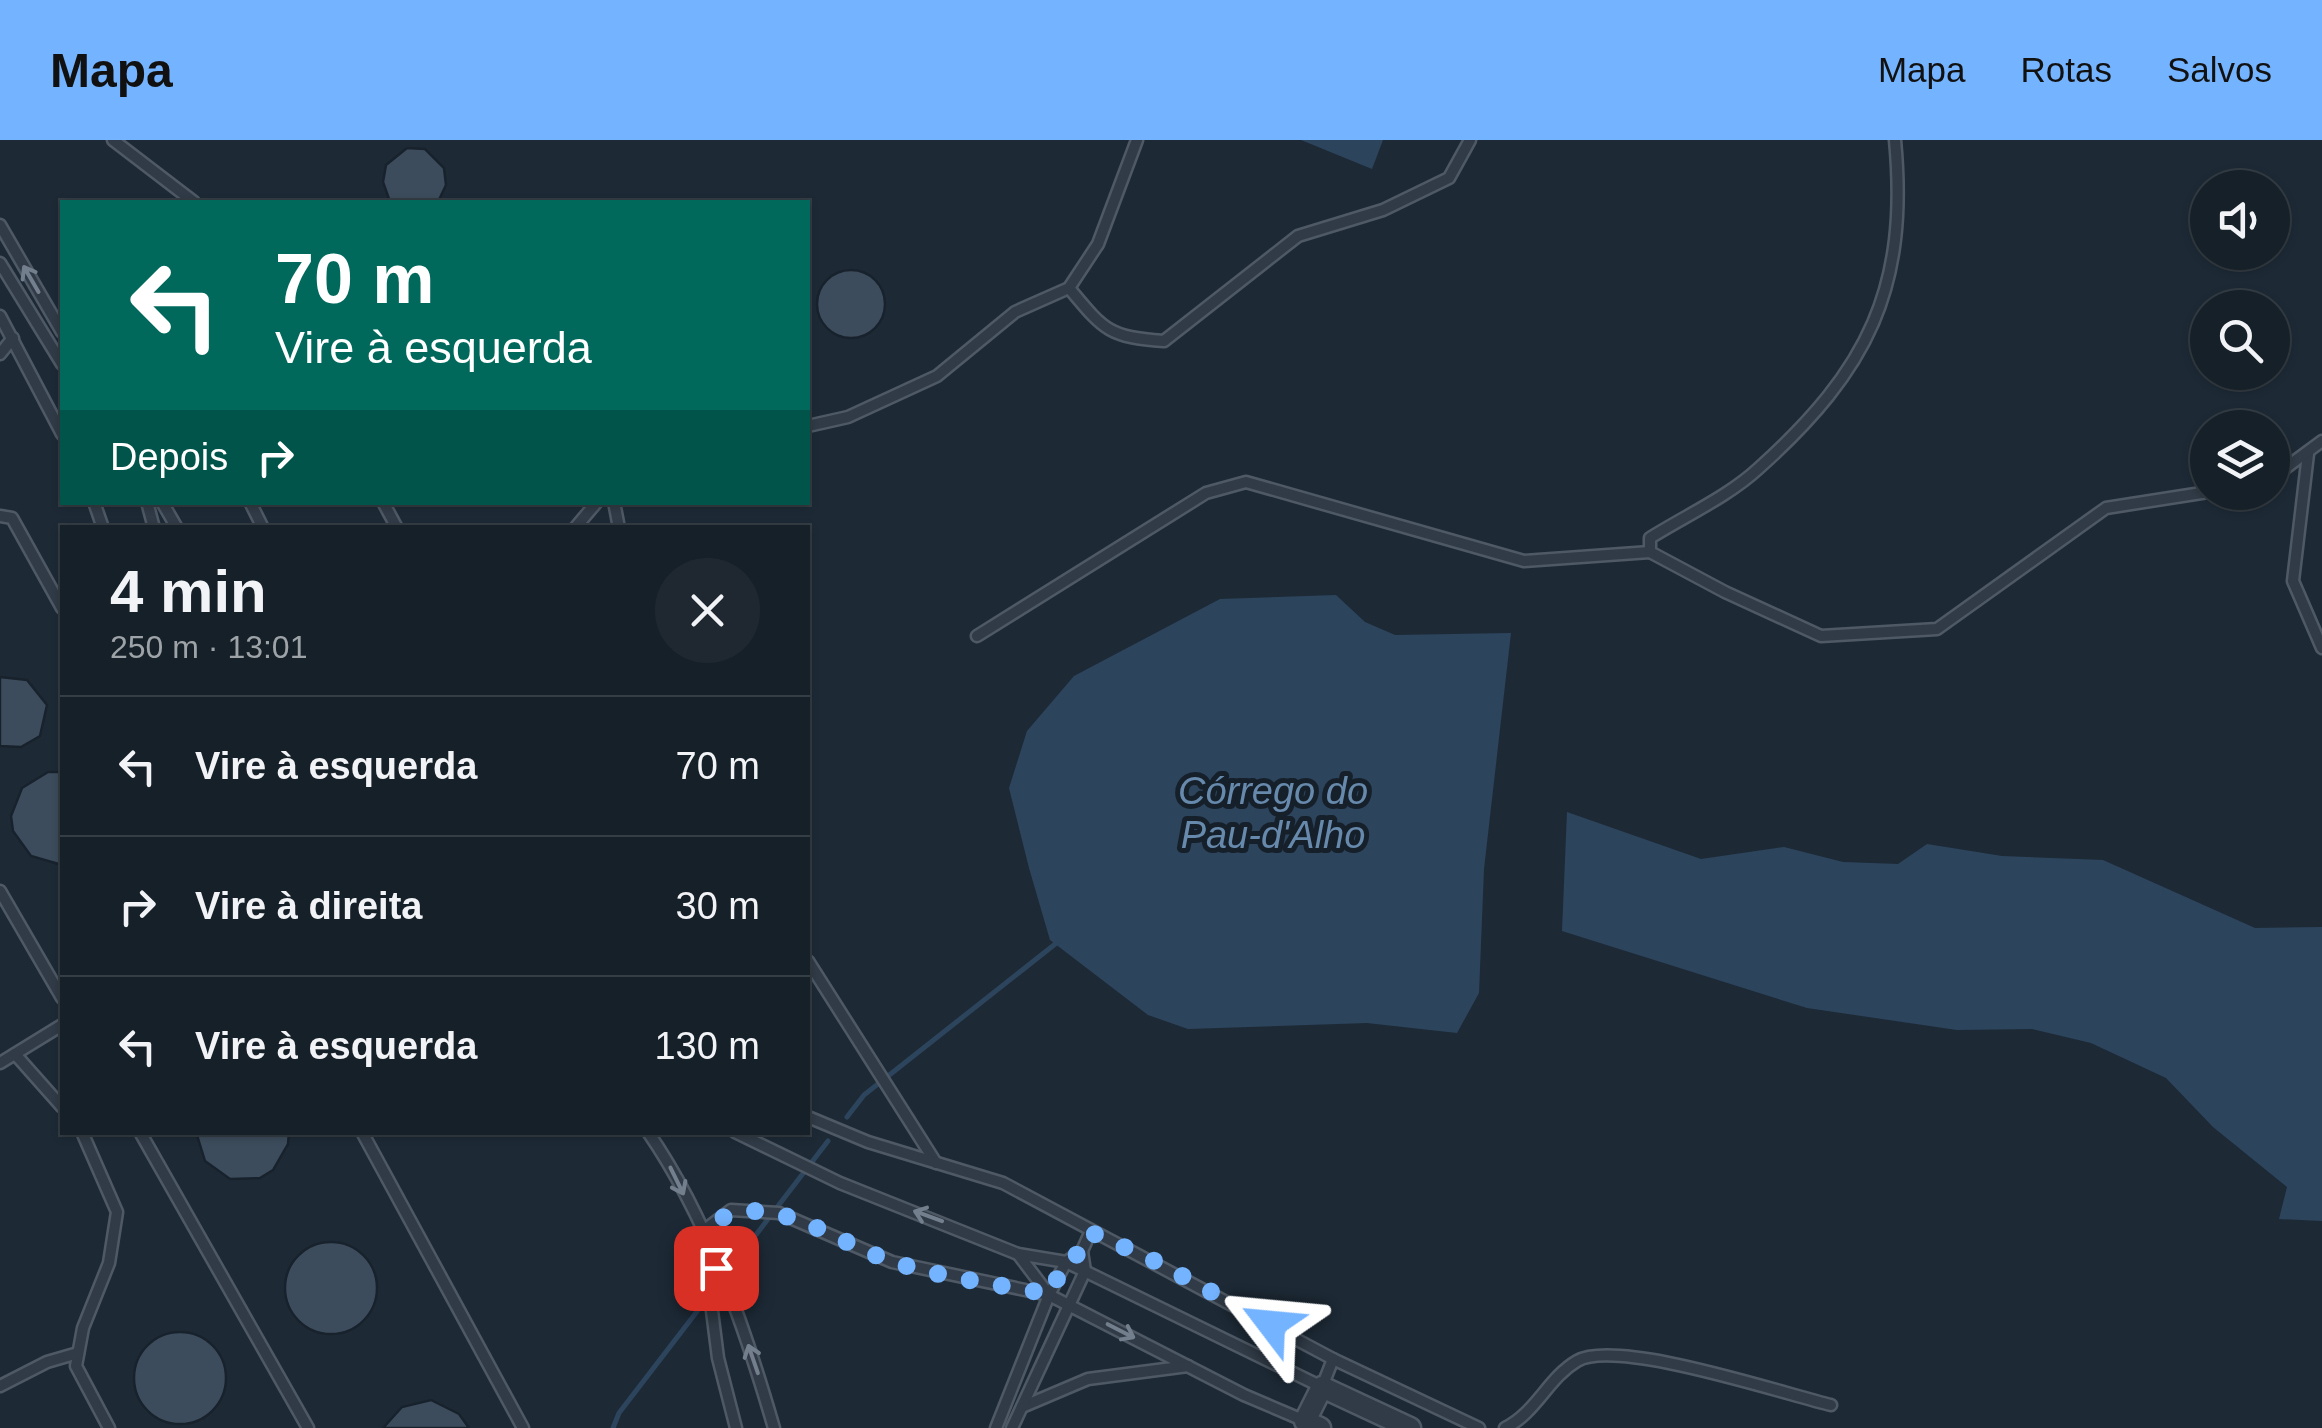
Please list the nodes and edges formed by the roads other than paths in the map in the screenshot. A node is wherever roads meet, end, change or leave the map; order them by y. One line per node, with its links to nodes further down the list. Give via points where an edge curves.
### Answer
1 (113, 140): 5 (lane)
2 (1137, 140): 8 (lane, via 1098,244)
3 (1470, 140): 8 (lane, via 1450,178 1383,210 1298,236 1164,341 1121,338)
4 (1895, 140): 23 (lane, via 1899,185 1889,283 1872,334 1844,377 1758,470 1650,538)
5 (191, 200)
6 (0, 225): 10 (lane, one-way to 6)
7 (0, 263): 13 (lane)
8 (1068, 288): 14 (lane, via 1016,312 937,376 848,417)
9 (0, 316): 11 (lane)
10 (60, 329)
11 (13, 338): 12 (lane); 15 (lane)
12 (0, 354)
13 (60, 361)
14 (810, 426)
15 (60, 430)
16 (2322, 441): 17 (lane)
17 (2308, 454): 18 (lane); 26 (lane, via 2293,581)
18 (2290, 466)
19 (2190, 495): 23 (lane, via 2106,508 1937,628 1821,636)
20 (595, 505): 22 (lane)
21 (0, 516): 24 (lane, via 12,518)
22 (578, 525)
23 (1650, 552): 25 (lane, via 1524,561 1246,482 1206,493)
24 (60, 604)
25 (977, 636)
26 (2322, 648)
27 (0, 891): 29 (lane)
28 (810, 964): 40 (lane)
29 (60, 995)
30 (60, 1026): 31 (lane)
31 (15, 1054): 32 (lane); 33 (lane)
32 (0, 1063)
33 (60, 1105)
34 (810, 1118): 40 (lane)
35 (83, 1135): 49 (lane, via 118,1212)
36 (142, 1135): 59 (lane)
37 (364, 1135): 60 (lane)
38 (650, 1135): 41 (lane, one-way to 41)
39 (741, 1135): 44 (lane, one-way to 39)
40 (936, 1162): 42 (lane, via 1002,1183)
41 (702, 1232): 47 (lane, via 731,1210 778,1213 892,1262); 61 (lane, via 718,1358); 62 (lane, one-way to 41, via 753,1355)
42 (1090, 1232): 43 (lane); 50 (lane)
43 (1082, 1251): 45 (lane); 46 (lane)
44 (1018, 1254): 45 (lane); 47 (lane)
45 (1066, 1262): 46 (lane); 47 (lane)
46 (1085, 1271): 48 (lane); 53 (lane)
47 (1049, 1294): 48 (lane); 54 (lane)
48 (1070, 1306): 51 (lane, one-way to 51); 56 (lane)
49 (78, 1354): 52 (lane); 58 (lane, via 76,1366)
50 (1333, 1359): 53 (lane); 66 (lane)
51 (1189, 1366): 56 (lane, via 1088,1379); 57 (lane)
52 (0, 1386)
53 (1322, 1387): 57 (street); 65 (street)
54 (1006, 1402): 56 (lane); 63 (lane)
55 (1831, 1406): 67 (lane, via 1633,1355 1594,1354 1565,1371)
56 (1020, 1408): 64 (lane)
57 (1312, 1425)
58 (108, 1428)
59 (308, 1428)
60 (523, 1428)
61 (736, 1428)
62 (774, 1428)
63 (996, 1428)
64 (1012, 1428)
65 (1410, 1428)
66 (1480, 1428)
67 (1505, 1428)

